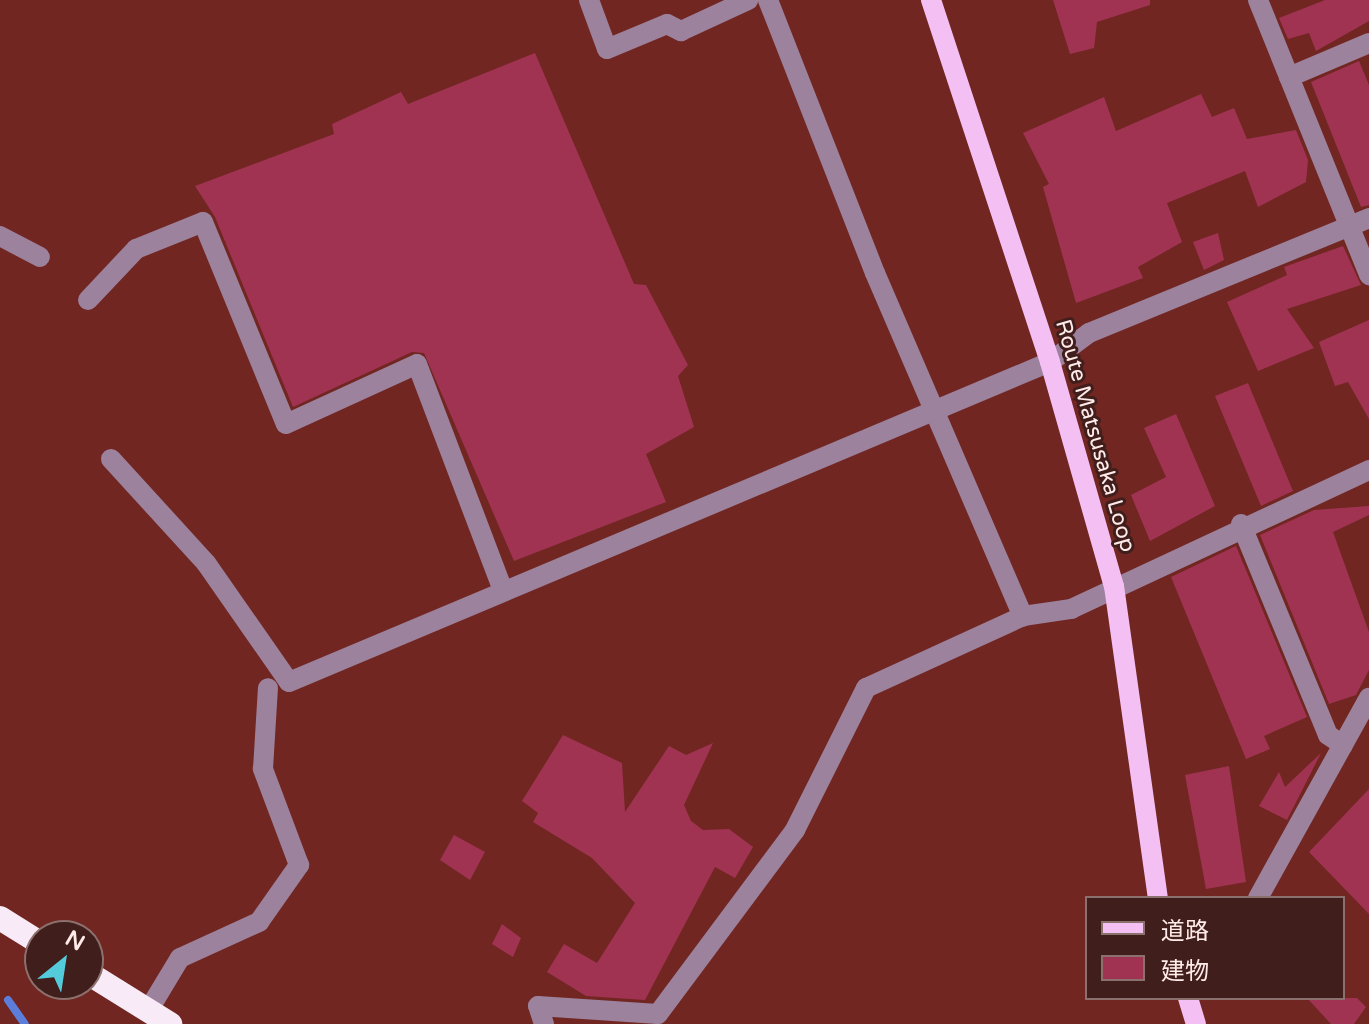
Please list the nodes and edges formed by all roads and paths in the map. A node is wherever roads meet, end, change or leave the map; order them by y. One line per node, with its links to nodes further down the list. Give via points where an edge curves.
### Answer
1 (589, 0): 2 (street, via 607,49 667,24 681,31)
2 (748, 0)
3 (768, 0): 15 (street)
4 (931, 0): 14 (main road, Route Matsusaka Loop)
5 (1258, 0): 7 (street)
6 (1369, 43): 7 (street)
7 (1289, 77): 9 (street)
8 (1369, 218): 9 (street)
9 (1349, 226): 12 (street); 14 (street, via 1089,333)
10 (0, 236): 11 (street)
11 (40, 257)
12 (1369, 275)
13 (88, 300): 20 (street, via 136,249 203,222 286,424 417,364)
14 (1050, 362): 15 (street); 19 (main road, Route Matsusaka Loop)
15 (936, 409): 20 (street); 21 (street)
16 (111, 459): 20 (street, via 206,563 289,682)
17 (1369, 470): 18 (street)
18 (1241, 524): 19 (street); 24 (street, via 1328,735)
19 (1114, 586): 21 (street, via 1071,609); 25 (main road, Route Matsusaka Loop)
20 (503, 590)
21 (1023, 616): 32 (street, via 866,688 795,830 658,1014 538,1006)
22 (268, 688): 30 (street, via 263,769 299,865 259,922 180,958)
23 (1369, 698): 24 (street)
24 (1343, 745): 26 (street)
25 (1158, 896)
26 (1259, 896)
27 (0, 918): 28 (highway)
28 (24, 933)
29 (104, 983): 30 (highway)
30 (148, 1011): 31 (highway)
31 (170, 1024)
32 (544, 1024)

